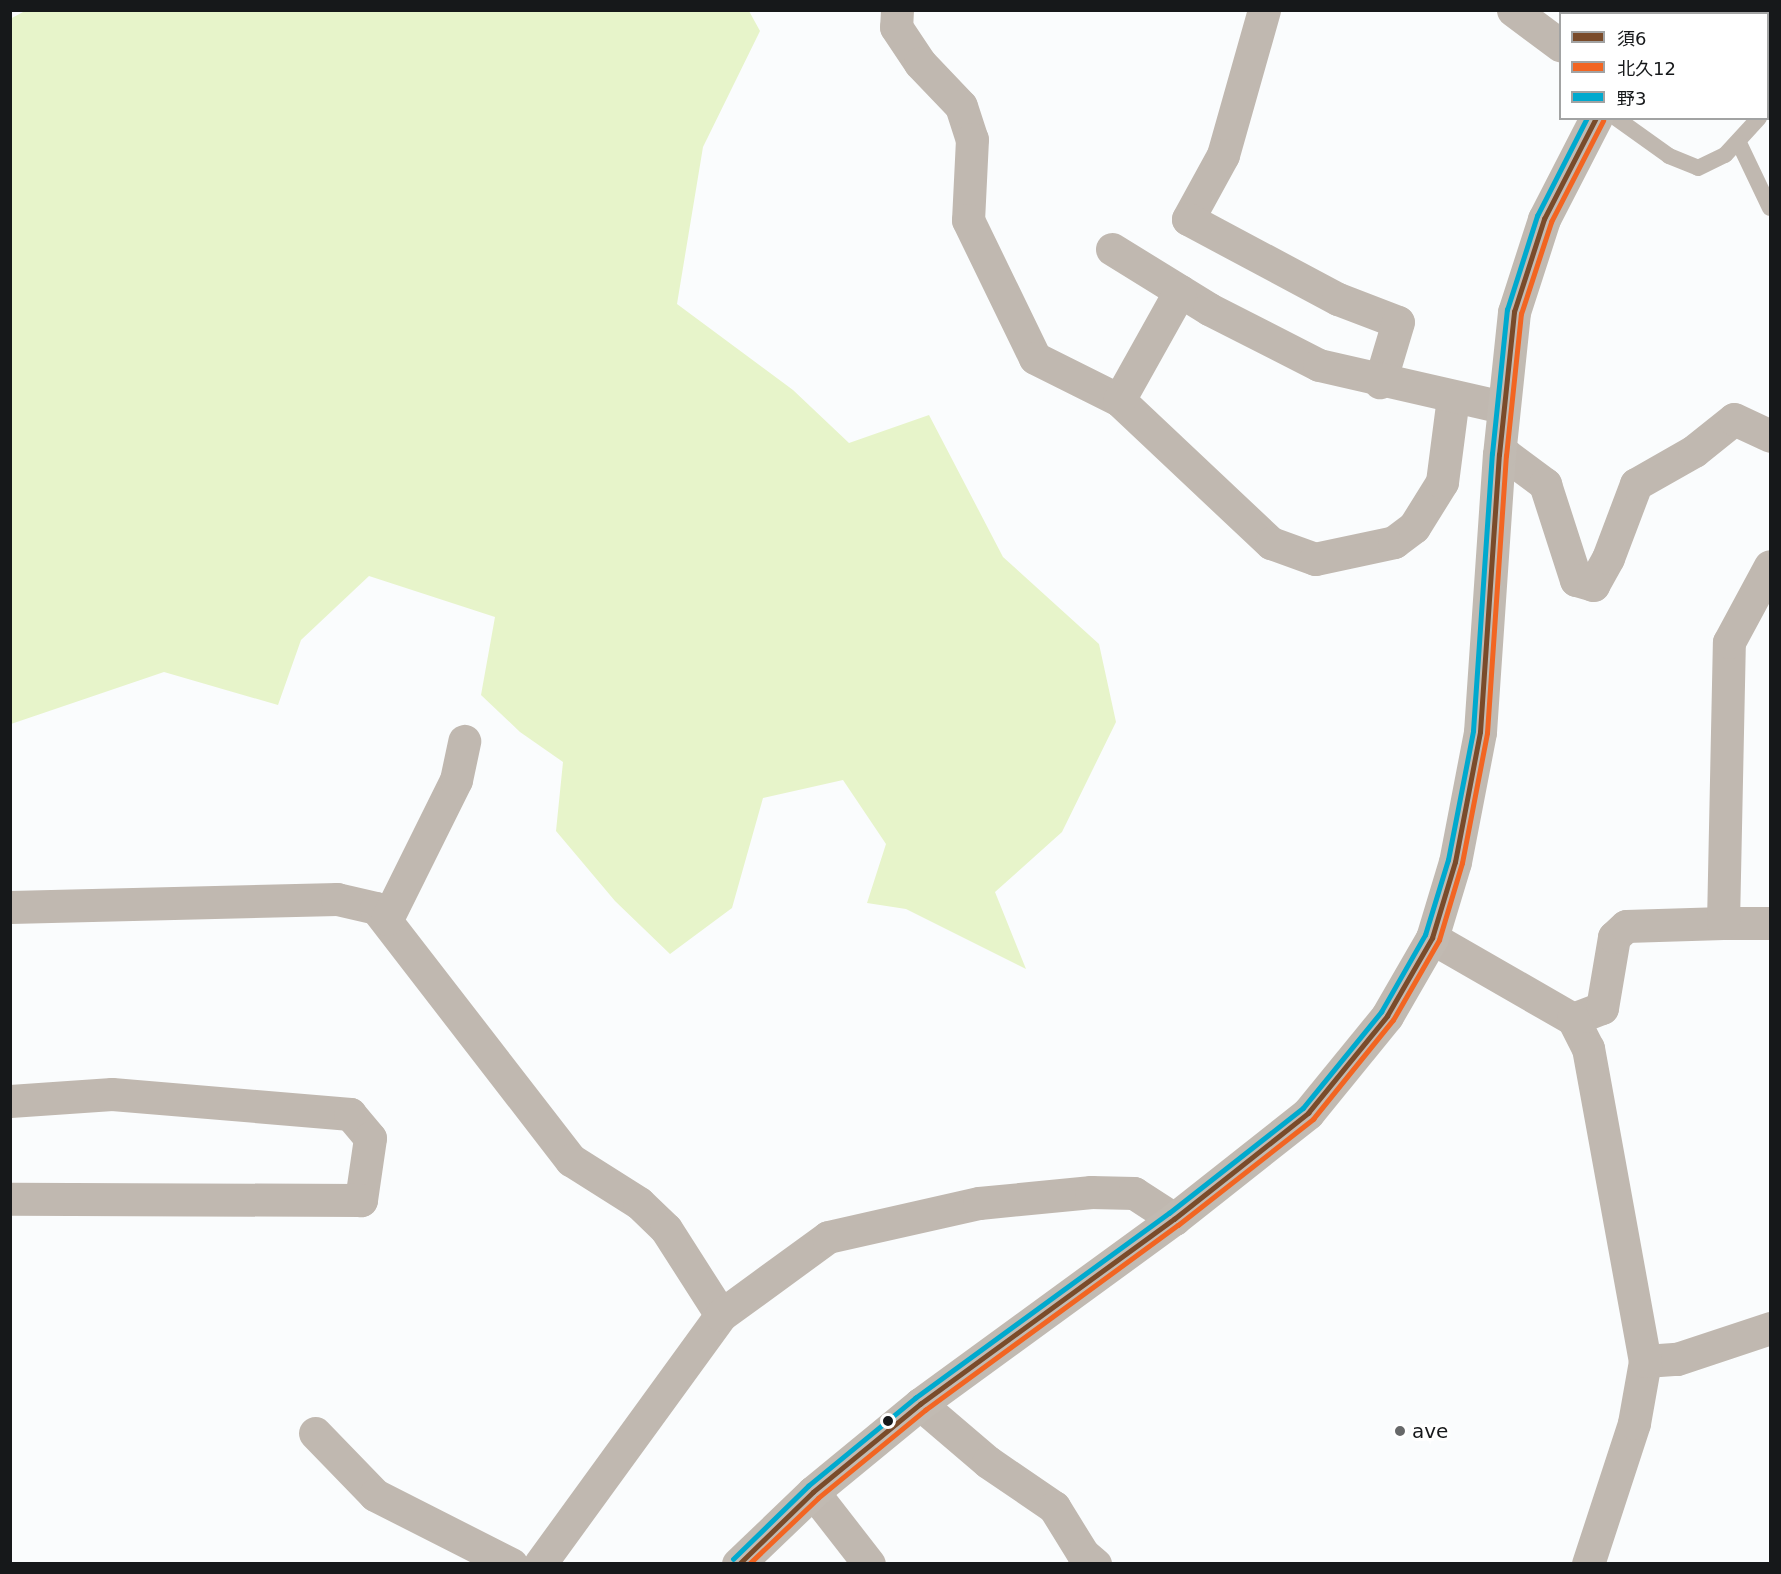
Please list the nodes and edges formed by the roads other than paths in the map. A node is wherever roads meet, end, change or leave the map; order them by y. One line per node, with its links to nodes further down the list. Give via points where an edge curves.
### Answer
1 (897, 10): 14 (street, via 896,27 920,63 961,106 972,139 968,220 1035,358)
2 (1264, 10): 12 (street, via 1223,155 1188,219 1338,299 1398,322)
3 (1513, 10): 4 (street)
4 (1559, 44)
5 (1595, 120): 15 (main road, via 1544,219 1517,302)
6 (1619, 120): 8 (lane, via 1669,156 1698,168 1725,155)
7 (1758, 120): 8 (lane)
8 (1739, 142): 9 (lane)
9 (1770, 208)
10 (1112, 249): 11 (street)
11 (1180, 291): 12 (street, via 1319,365); 14 (street)
12 (1380, 382): 13 (street)
13 (1453, 397): 14 (street, via 1442,482 1414,527 1394,542 1315,559 1271,543); 15 (street)
14 (1119, 400)
15 (1503, 407): 17 (main road)
16 (1770, 436): 17 (street, via 1734,419 1694,451 1636,484 1608,558 1593,585 1576,580 1545,484 1506,455)
17 (1499, 455): 24 (main road, via 1480,732 1455,862)
18 (1770, 566): 22 (street, via 1729,642)
19 (464, 741): 21 (street, via 456,780)
20 (10, 907): 21 (street, via 337,899 376,908)
21 (387, 919): 29 (street, via 571,1160 639,1203 666,1229)
22 (1723, 923): 23 (street); 25 (street, via 1626,926 1614,937 1602,1008)
23 (1770, 923)
24 (1432, 938): 25 (street); 28 (main road, via 1388,1016 1308,1113)
25 (1573, 1019): 31 (street, via 1588,1048)
26 (10, 1101): 27 (street, via 112,1094 350,1114 370,1138 361,1200)
27 (10, 1199)
28 (1174, 1219): 29 (street, via 1134,1193 1091,1192 978,1203 828,1237); 32 (main road)
29 (721, 1315): 36 (street)
30 (1770, 1328): 31 (street, via 1677,1359)
31 (1645, 1361): 40 (street, via 1634,1423)
32 (920, 1404): 34 (main road); 39 (street, via 988,1462 1054,1508 1083,1554)
33 (315, 1433): 35 (street, via 375,1496)
34 (813, 1492): 37 (main road); 38 (street)
35 (511, 1563)
36 (540, 1563)
37 (738, 1563)
38 (869, 1563)
39 (1095, 1563)
40 (1588, 1563)

